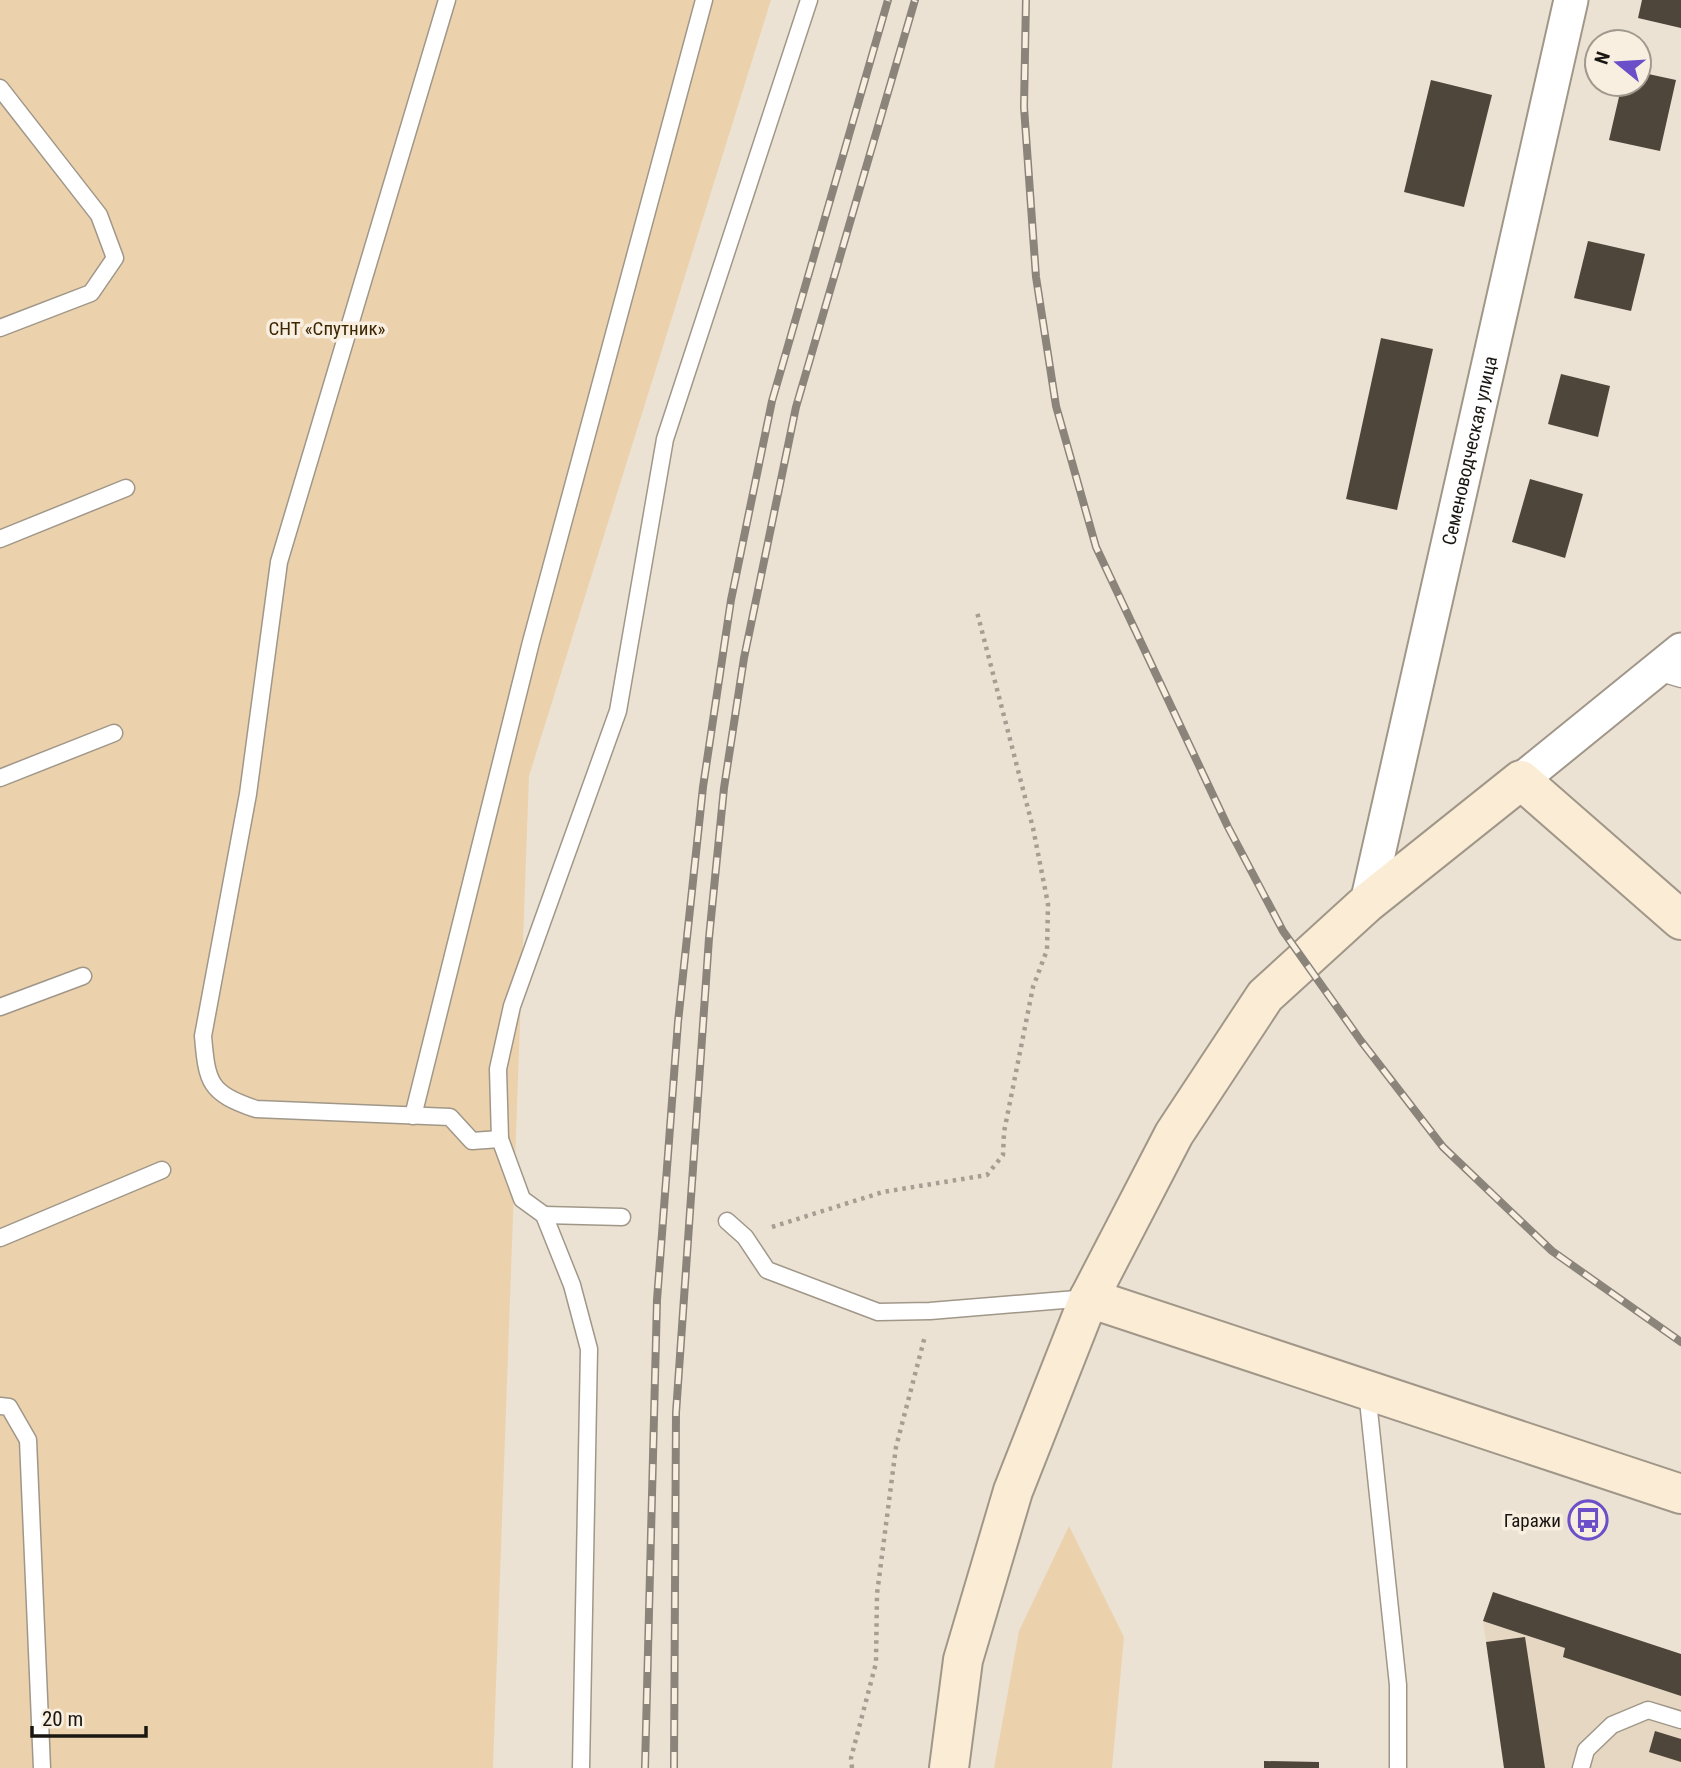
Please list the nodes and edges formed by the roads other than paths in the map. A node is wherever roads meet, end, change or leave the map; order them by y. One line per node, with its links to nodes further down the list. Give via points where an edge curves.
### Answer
1 (447, 0): 18 (lane, via 279,562 248,794 203,1037 207,1075 228,1099 256,1109)
2 (704, 0): 18 (lane, via 531,642)
3 (809, 0): 19 (lane, via 665,439 618,711 512,1006 498,1069)
4 (1571, 0): 14 (street, Семеноводческая улица)
5 (0, 88): 6 (lane, via 99,215 115,258 91,293)
6 (0, 328)
7 (126, 488): 8 (lane)
8 (0, 539)
9 (1681, 650): 10 (street)
10 (1667, 676): 13 (street)
11 (114, 733): 12 (lane)
12 (0, 778)
13 (1521, 780): 14 (street); 15 (street)
14 (1367, 903): 25 (street, via 1265,996 1174,1134)
15 (1681, 920)
16 (83, 976): 17 (lane)
17 (0, 1007)
18 (413, 1116): 19 (lane, via 450,1117 472,1141)
19 (500, 1139): 21 (lane, via 522,1199)
20 (162, 1170): 24 (lane)
21 (544, 1215): 22 (lane); 31 (lane, via 572,1285 589,1349)
22 (622, 1217)
23 (727, 1222): 25 (lane, via 745,1237 767,1269 878,1312)
24 (0, 1238)
25 (1089, 1298): 26 (street); 32 (street, via 1013,1491 963,1660)
26 (1367, 1390): 28 (street); 33 (lane, via 1398,1685)
27 (0, 1406): 30 (lane, via 9,1407 29,1440)
28 (1681, 1494)
29 (1681, 1720): 34 (lane, via 1648,1710 1612,1725 1586,1750)
30 (41, 1768)
31 (581, 1768)
32 (949, 1768)
33 (1398, 1768)
34 (1581, 1768)

